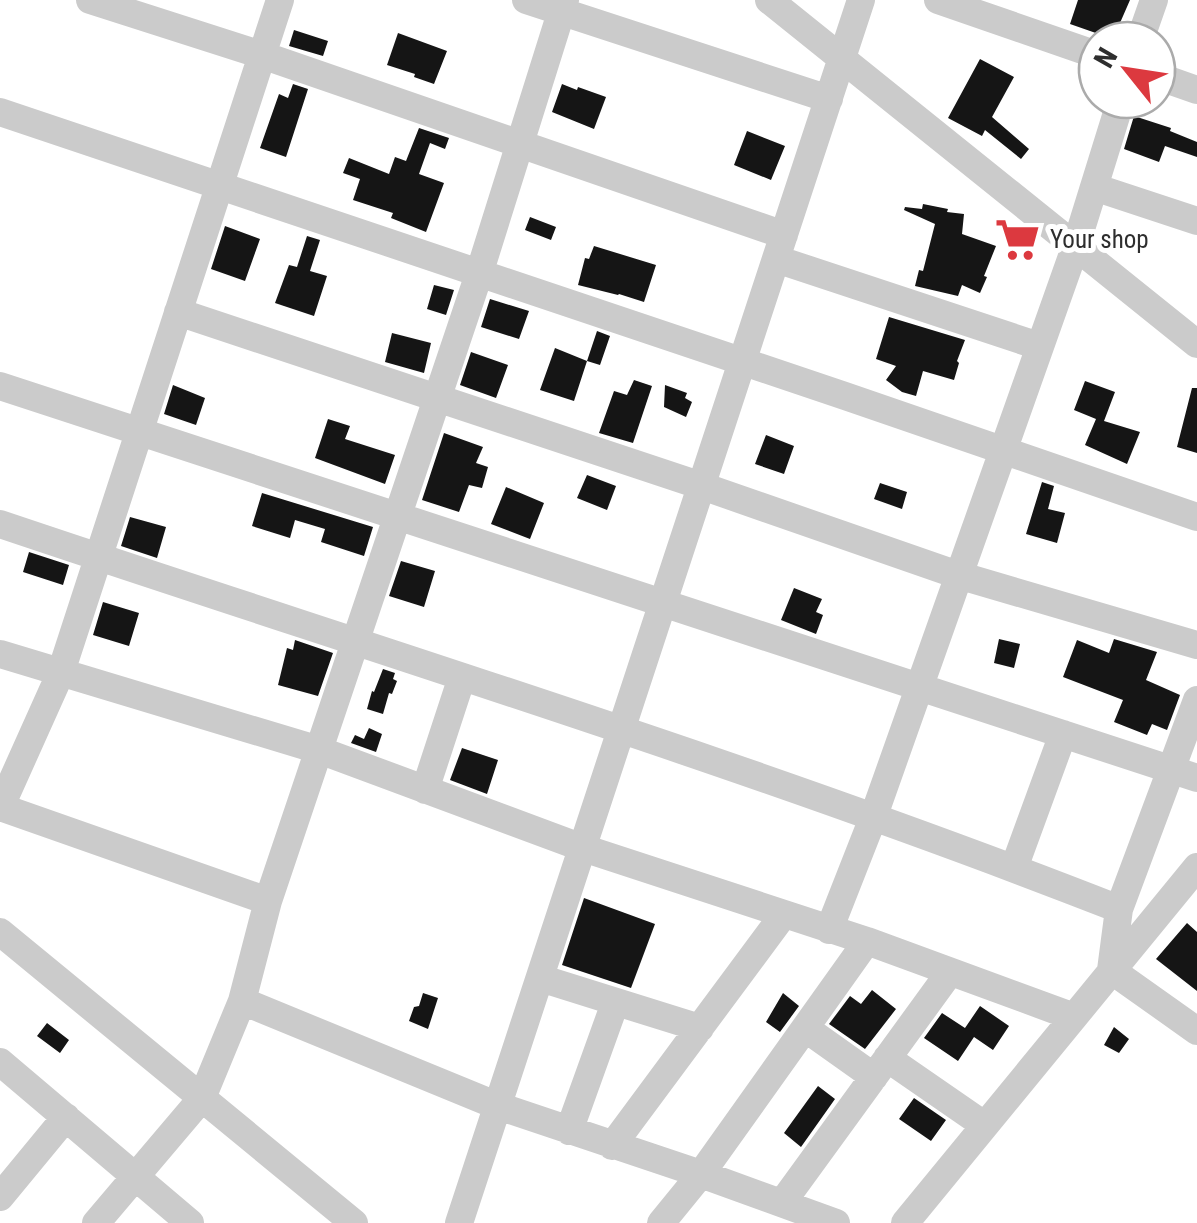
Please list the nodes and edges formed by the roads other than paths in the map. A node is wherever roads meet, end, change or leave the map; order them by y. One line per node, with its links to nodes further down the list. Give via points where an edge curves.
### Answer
1 (90, 0): 9 (street)
2 (280, 0): 9 (street)
3 (526, 0): 7 (street)
4 (769, 0): 10 (street)
5 (861, 0): 10 (street)
6 (938, 0): 8 (street)
7 (563, 6): 11 (street); 14 (street)
8 (1077, 48)
9 (262, 56): 14 (street); 15 (street)
10 (843, 58): 11 (street); 18 (street)
11 (829, 99): 19 (street)
12 (0, 112): 15 (street)
13 (1115, 120): 16 (street)
14 (519, 145): 19 (street); 20 (street)
15 (219, 186): 20 (street); 21 (street)
16 (1094, 187): 17 (street); 18 (street)
17 (1197, 221)
18 (1076, 245): 22 (street); 23 (street)
19 (780, 247): 23 (street); 24 (street)
20 (479, 274): 24 (street); 26 (street)
21 (178, 312): 26 (street); 27 (street)
22 (1197, 344)
23 (1039, 346): 28 (street)
24 (742, 363): 28 (street); 29 (street)
25 (0, 386): 27 (street)
26 (438, 396): 29 (street); 30 (street)
27 (140, 431): 30 (street); 33 (street)
28 (1002, 451): 31 (street); 34 (street)
29 (702, 486): 34 (street); 35 (street)
30 (397, 516): 35 (street); 36 (street)
31 (1197, 517)
32 (0, 524): 33 (street)
33 (99, 557): 36 (street); 39 (street)
34 (958, 576): 37 (street); 41 (street)
35 (663, 603): 41 (street); 43 (street)
36 (355, 643): 40 (street); 45 (street)
37 (1197, 645)
38 (0, 654): 39 (street)
39 (61, 672): 45 (street); 48 (street)
40 (462, 678): 43 (street); 47 (street)
41 (918, 686): 44 (street); 49 (street)
42 (1197, 700): 46 (street)
43 (622, 728): 49 (street); 50 (street)
44 (1062, 734): 46 (street); 52 (street)
45 (319, 750): 47 (street); 53 (street)
46 (1184, 774): 54 (street)
47 (425, 790): 50 (street)
48 (0, 808): 53 (street)
49 (873, 818): 52 (street); 56 (street)
50 (582, 848): 55 (street); 61 (street)
51 (1197, 867): 59 (street)
52 (1014, 868): 54 (street)
53 (268, 901): 62 (street)
54 (1119, 909): 59 (street)
55 (784, 914): 56 (street); 65 (street)
56 (829, 930): 58 (street)
57 (0, 932): 70 (street)
58 (868, 941): 60 (street); 66 (street)
59 (1111, 970): 64 (street); 67 (street)
60 (950, 972): 64 (street); 69 (street)
61 (540, 978): 63 (street); 71 (street)
62 (242, 1001): 70 (street); 71 (street)
63 (615, 1003): 65 (street); 74 (street)
64 (1074, 1017): 73 (street)
65 (700, 1028): 75 (street)
66 (805, 1028): 69 (street); 76 (street)
67 (1197, 1030)
68 (0, 1062): 72 (street)
69 (881, 1068): 73 (street); 79 (street)
70 (202, 1098): 77 (street); 82 (street)
71 (498, 1106): 74 (street); 83 (street)
72 (66, 1117): 77 (street); 78 (street)
73 (984, 1125): 86 (street)
74 (568, 1131): 75 (street)
75 (612, 1146): 76 (street)
76 (701, 1174): 79 (street); 84 (street)
77 (136, 1175): 80 (street); 81 (street)
78 (0, 1196)
79 (782, 1203): 85 (street)
80 (96, 1223)
81 (190, 1223)
82 (354, 1223)
83 (459, 1223)
84 (661, 1223)
85 (836, 1223)
86 (905, 1223)

